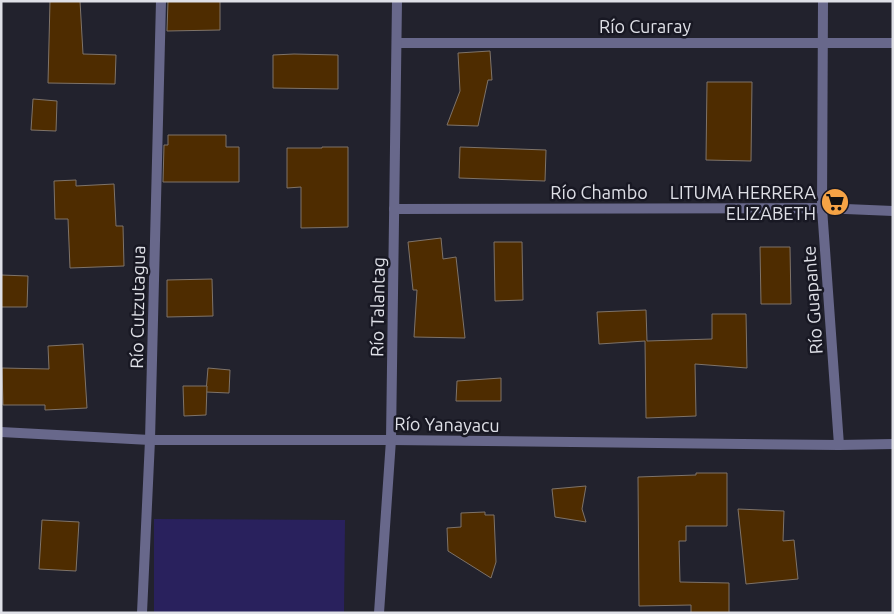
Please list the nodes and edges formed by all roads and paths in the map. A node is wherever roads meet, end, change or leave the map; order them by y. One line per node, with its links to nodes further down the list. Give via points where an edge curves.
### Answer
1 (161, 1): 11 (street, Río Cutzutagua)
2 (397, 1): 5 (street, Río Talantag)
3 (823, 1): 4 (street, Río Guapante)
4 (823, 42): 5 (street, Río Curaray); 6 (street, Río Curaray); 7 (street, Río Guapante)
5 (397, 43): 8 (street, Río Talantag)
6 (893, 43)
7 (822, 208): 8 (street, Río Chambo); 9 (street, Río Chambo); 14 (street, Río Guapante)
8 (394, 209): 12 (street, Río Talantag)
9 (893, 211)
10 (1, 432): 11 (street, Río Yanayacu)
11 (150, 440): 12 (street, Río Yanayacu); 15 (street, Río Cutzutagua)
12 (391, 440): 14 (street, Río Yanayacu); 16 (street, Río Talantag)
13 (893, 444): 14 (street, Río Yanayacu)
14 (839, 446)
15 (142, 613)
16 (379, 613)

